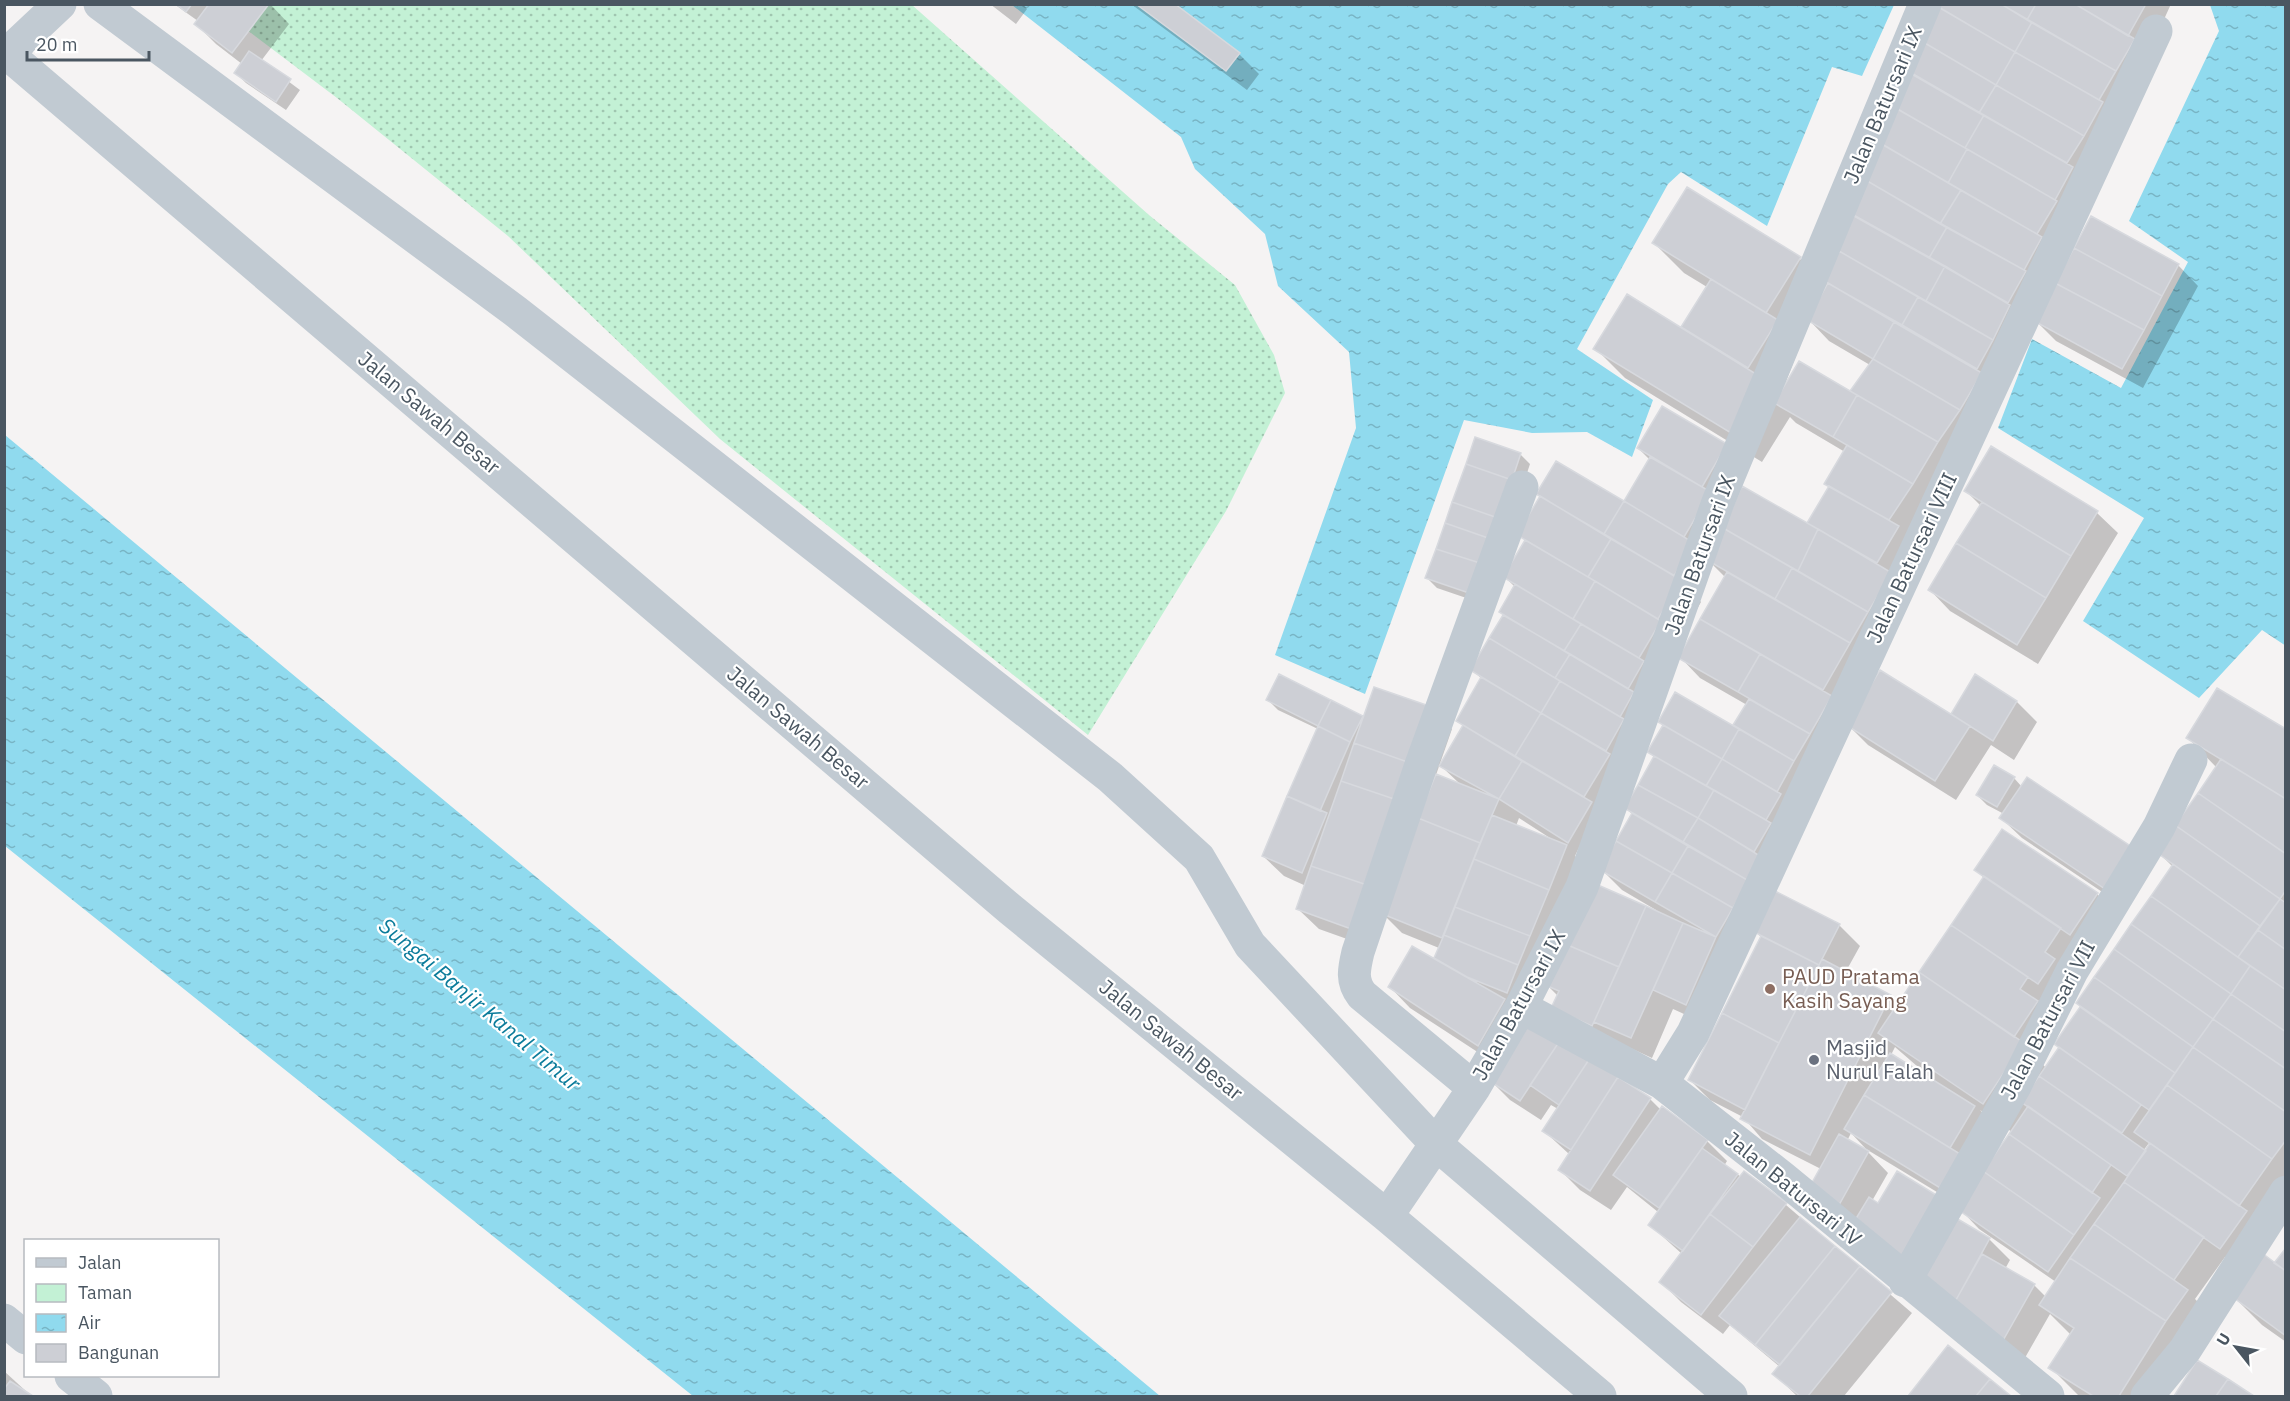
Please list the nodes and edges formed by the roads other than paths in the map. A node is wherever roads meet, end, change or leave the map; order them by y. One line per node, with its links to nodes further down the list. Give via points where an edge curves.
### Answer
1 (60, 4): 5 (street)
2 (99, 4): 11 (street, via 515,311 1110,777 1199,858 1250,945)
3 (1925, 4): 8 (street, Jalan Batursari IX, via 1718,502 1582,887)
4 (2156, 30): 9 (street, Jalan Batursari VIII, via 1693,1033)
5 (6, 52): 13 (street, Jalan Sawah Besar, via 1010,909)
6 (1522, 487): 10 (street, via 1417,776 1358,952 1354,978 1362,995)
7 (2191, 760): 14 (street, Jalan Batursari VII, via 2159,827 2072,970 2015,1086)
8 (1521, 1007): 9 (street, Jalan Batursari IV); 10 (street, Jalan Batursari IX)
9 (1662, 1083): 14 (street, Jalan Batursari IV)
10 (1470, 1094): 11 (street, Jalan Batursari IX)
11 (1441, 1140): 13 (street); 20 (street)
12 (2286, 1192): 22 (street, via 2185,1350)
13 (1387, 1216): 19 (street, Jalan Sawah Besar)
14 (1905, 1281): 21 (street, Jalan Batursari IV)
15 (4, 1320): 16 (street)
16 (24, 1336)
17 (72, 1377): 18 (street)
18 (96, 1396)
19 (1600, 1396)
20 (1731, 1396)
21 (2048, 1396)
22 (2147, 1396)

